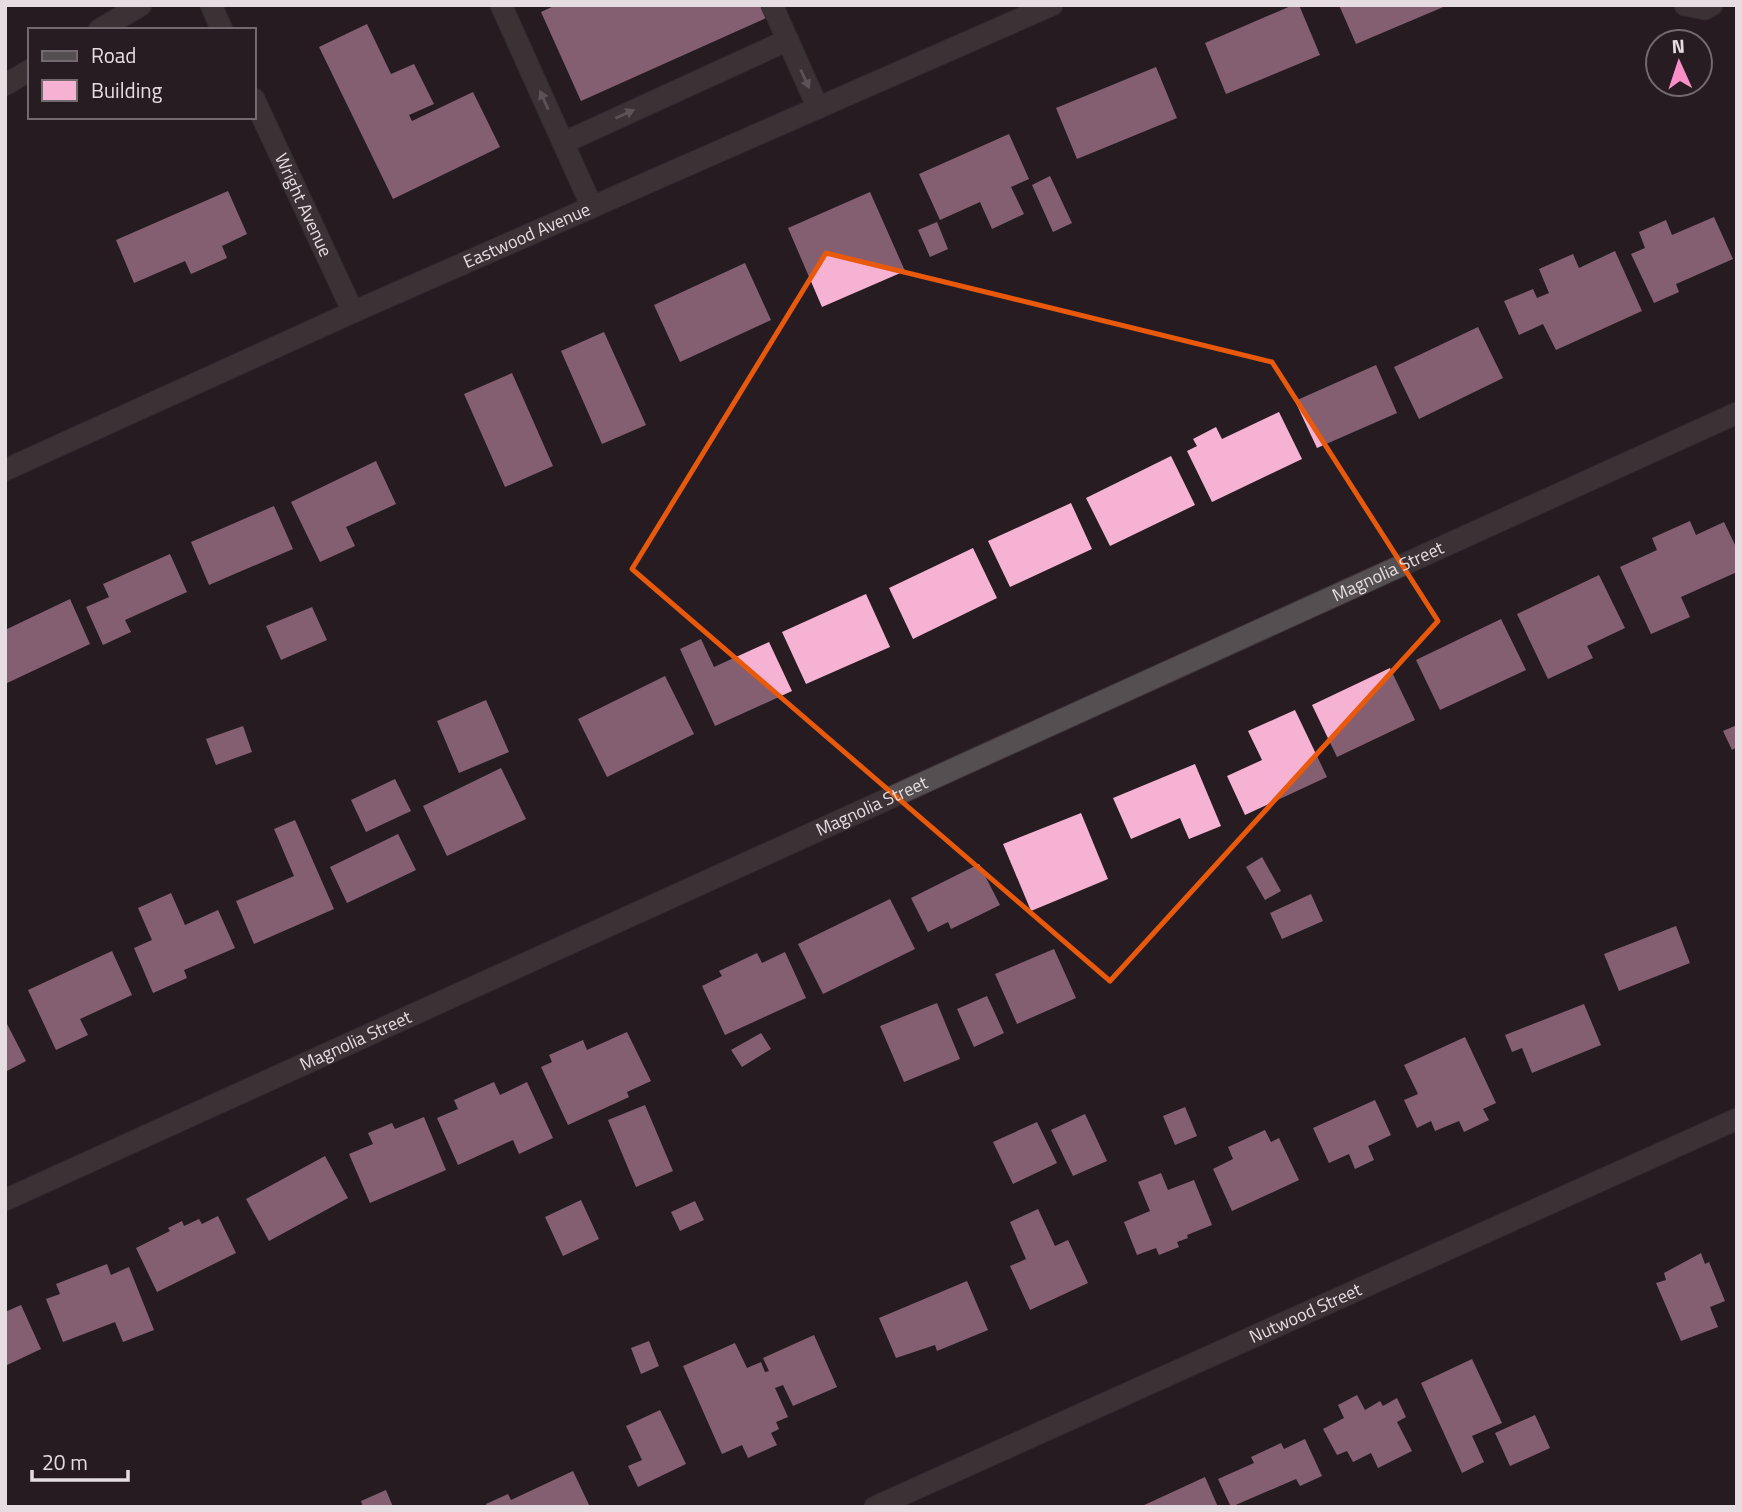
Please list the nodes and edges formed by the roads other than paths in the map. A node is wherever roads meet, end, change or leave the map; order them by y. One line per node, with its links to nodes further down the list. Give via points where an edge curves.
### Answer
1 (141, 5): 8 (street)
2 (211, 5): 9 (street)
3 (501, 5): 15 (street, one-way to 3)
4 (772, 5): 10 (street)
5 (1052, 5): 14 (street, Eastwood Avenue)
6 (1685, 5): 7 (street, via 1705,9)
7 (1712, 5)
8 (102, 28)
9 (221, 28)
10 (788, 40): 14 (street, one-way to 14); 15 (street, one-way to 10)
11 (28, 71): 12 (street)
12 (5, 85)
13 (256, 103): 17 (street, Wright Avenue)
14 (818, 108): 16 (street, Eastwood Avenue)
15 (563, 143): 16 (street)
16 (592, 207): 17 (street, Eastwood Avenue)
17 (353, 312): 19 (street, Eastwood Avenue)
18 (1737, 413): 21 (street, Magnolia Street)
19 (5, 470)
20 (1737, 1119): 22 (street, Nutwood Street)
21 (5, 1200)
22 (876, 1507)

